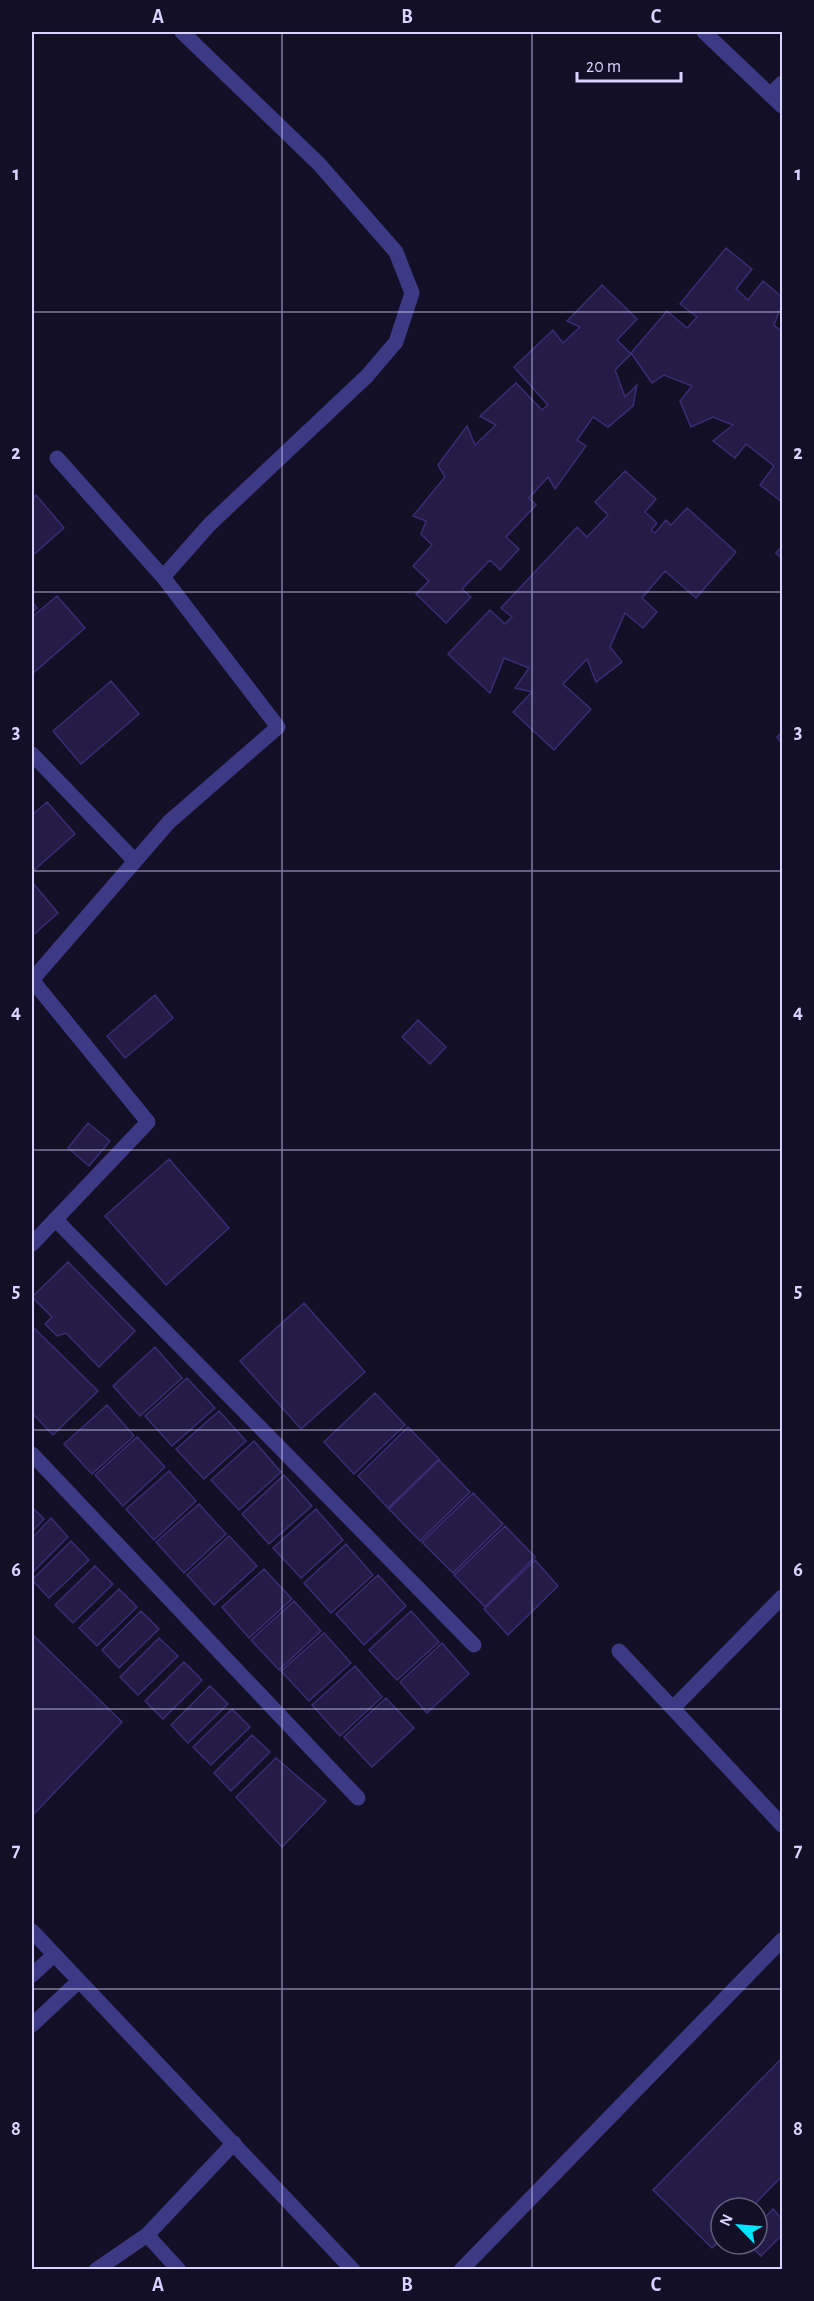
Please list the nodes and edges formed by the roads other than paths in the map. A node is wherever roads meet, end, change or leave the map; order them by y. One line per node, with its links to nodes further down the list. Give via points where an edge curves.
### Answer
1 (182, 32): 7 (street, via 319,164 396,252 412,293 396,342 367,376 210,524)
2 (704, 32): 4 (street)
3 (783, 82): 4 (street)
4 (770, 95): 5 (street)
5 (783, 106)
6 (57, 458): 7 (street)
7 (162, 577): 9 (street, via 278,727 169,822)
8 (32, 754): 9 (street)
9 (135, 861): 10 (street, via 32,980 148,1122)
10 (55, 1219): 11 (street); 14 (street)
11 (32, 1244)
12 (32, 1454): 17 (street)
13 (783, 1597): 16 (street)
14 (474, 1645)
15 (620, 1651): 16 (street)
16 (673, 1708): 18 (street)
17 (358, 1798)
18 (783, 1825)
19 (32, 1931): 21 (street)
20 (783, 1941): 30 (street)
21 (54, 1955): 22 (street); 23 (street)
22 (32, 1975)
23 (79, 1981): 24 (street); 25 (street)
24 (32, 2025)
25 (234, 2143): 26 (street); 29 (street)
26 (147, 2235): 27 (street); 28 (street)
27 (96, 2270)
28 (179, 2270)
29 (353, 2270)
30 (461, 2270)

